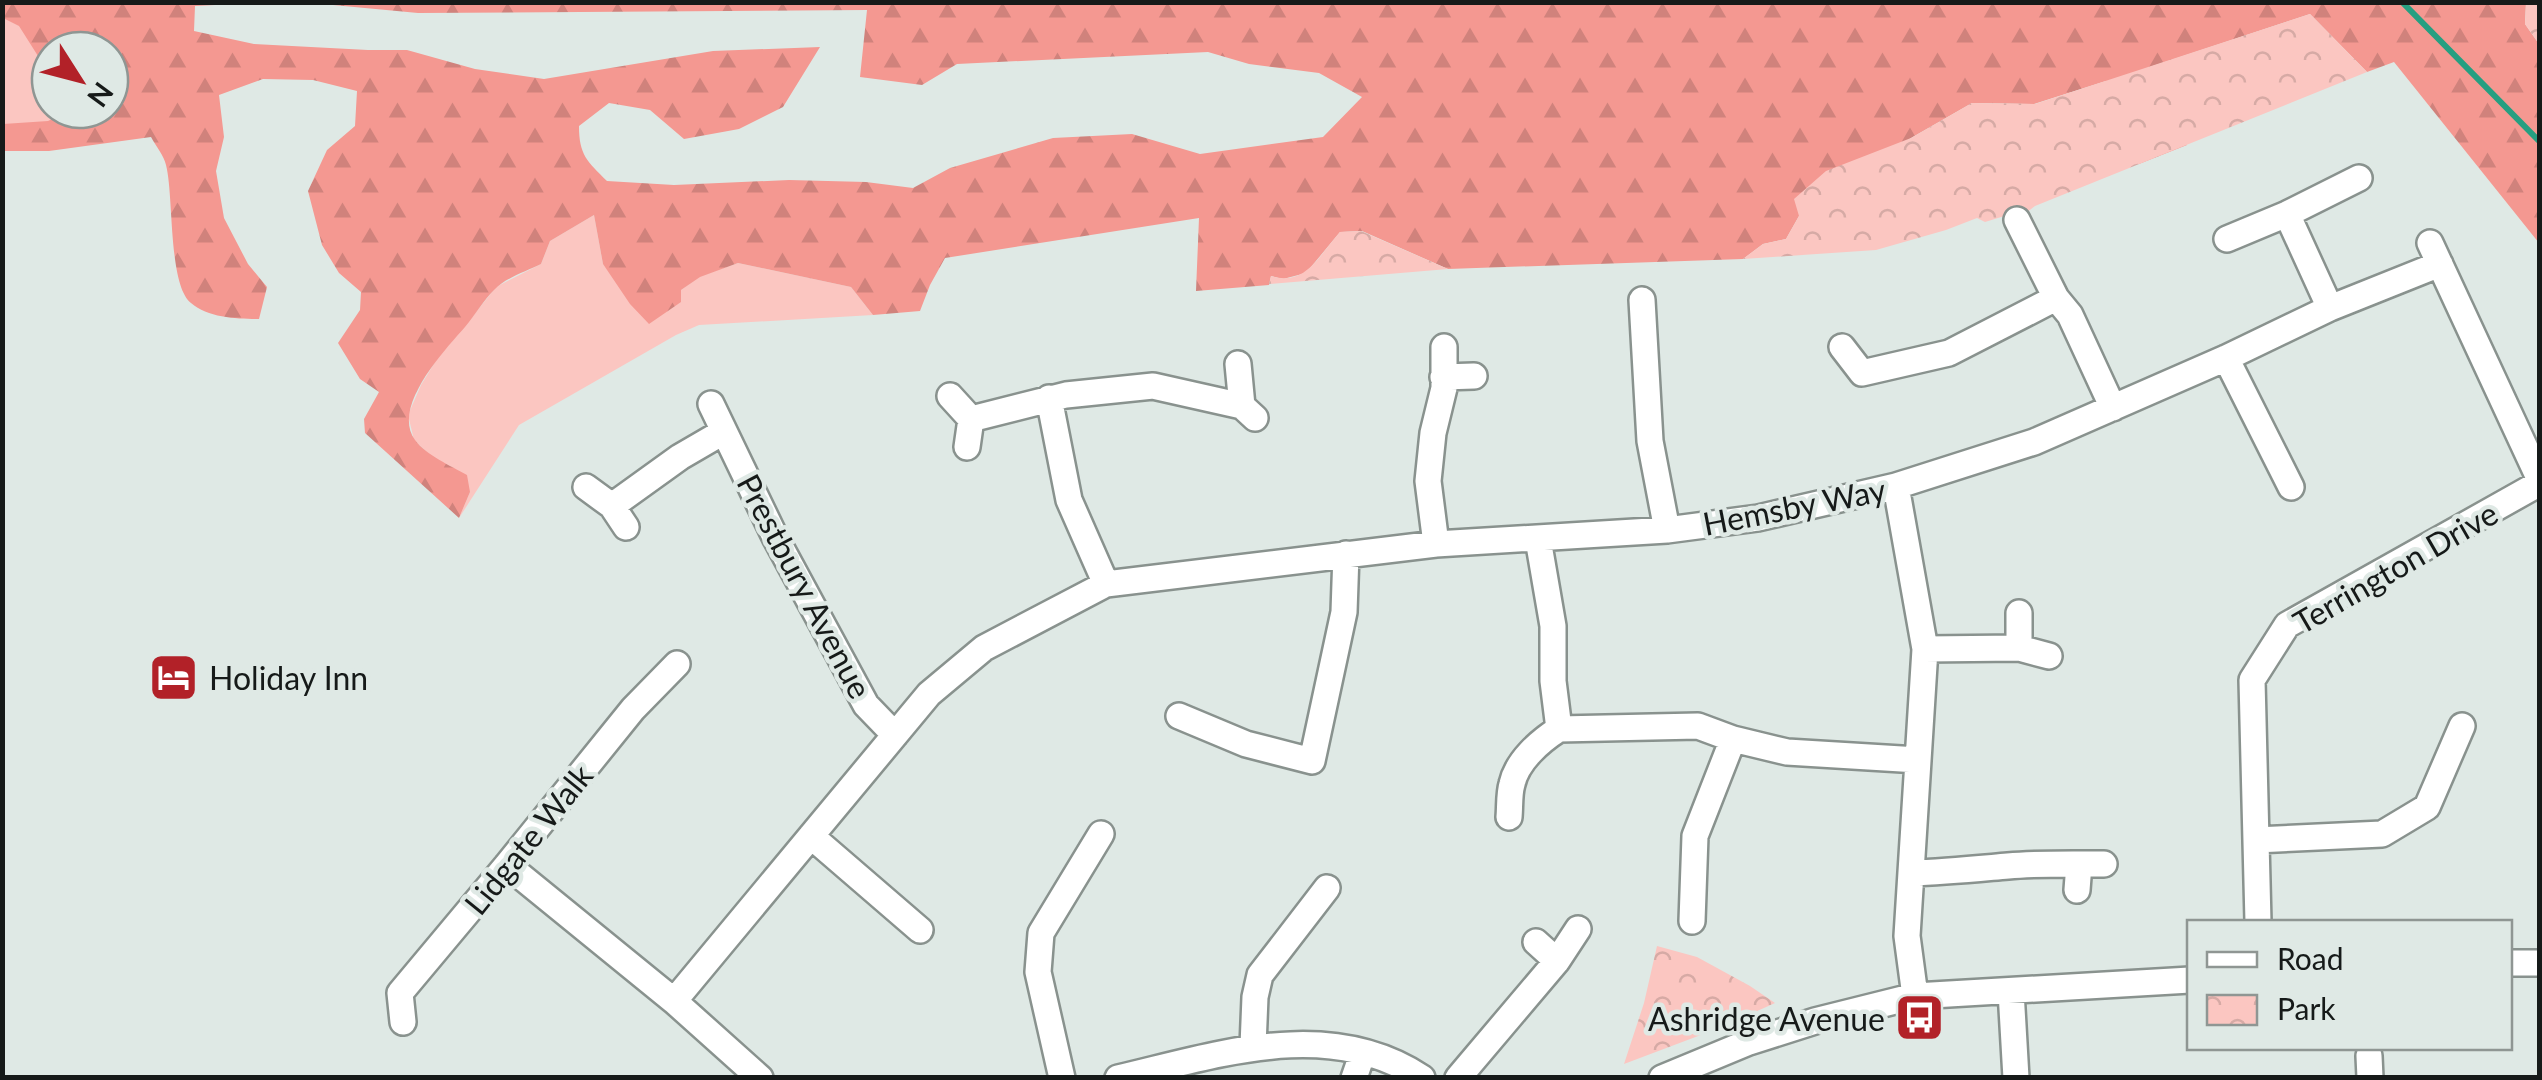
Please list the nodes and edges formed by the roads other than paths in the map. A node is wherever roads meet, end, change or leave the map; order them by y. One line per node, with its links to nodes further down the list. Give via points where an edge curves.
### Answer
1 (2359, 178): 2 (street)
2 (2287, 214): 4 (street); 7 (street)
3 (2017, 220): 5 (street)
4 (2226, 239)
5 (2056, 298): 9 (street, via 1949,353 1862,373); 17 (street)
6 (1642, 300): 25 (street, via 1650,440)
7 (2330, 308): 10 (street, Hemsby Way); 21 (street, Hemsby Way, via 2435,254)
8 (1444, 347): 13 (street)
9 (1842, 348)
10 (2226, 358): 17 (street, Hemsby Way); 23 (street)
11 (1238, 364): 15 (street, via 1249,412 1153,386)
12 (1474, 376): 13 (street)
13 (1443, 377): 27 (street, via 1428,481)
14 (950, 396): 18 (street)
15 (1049, 398): 18 (street); 29 (street, via 1069,500)
16 (711, 404): 19 (street, Prestbury Avenue)
17 (2113, 408): 22 (street, Hemsby Way, via 2034,442)
18 (971, 418): 20 (street)
19 (723, 432): 24 (street, Prestbury Avenue, via 680,457 619,516); 38 (street, Prestbury Avenue, via 866,705)
20 (967, 447)
21 (2540, 482): 44 (street, Terrington Drive, via 2286,625 2252,680)
22 (1896, 486): 25 (street, Hemsby Way, via 1758,518); 32 (street)
23 (2290, 486)
24 (586, 488)
25 (1667, 530): 26 (street, Hemsby Way)
26 (1538, 539): 27 (street, Hemsby Way); 37 (street)
27 (1436, 544): 28 (street, Hemsby Way)
28 (1346, 554): 29 (street, Hemsby Way); 35 (street, via 1322,763 1246,744)
29 (1106, 584): 38 (street, via 984,648)
30 (2019, 613): 31 (street)
31 (2019, 648): 32 (street); 33 (street)
32 (1925, 649): 40 (street)
33 (2049, 656)
34 (677, 664): 45 (street, Lidgate Walk)
35 (1179, 716)
36 (2462, 726): 44 (street, via 2427,807 2382,834)
37 (1559, 729): 39 (street, via 1698,726); 41 (street, via 1526,758 1512,782)
38 (894, 734): 43 (street)
39 (1733, 739): 40 (street, via 1787,752); 50 (street, via 1695,836)
40 (1918, 760): 46 (street)
41 (1509, 817)
42 (1100, 834): 65 (street, via 1041,933 1038,972)
43 (811, 836): 52 (street); 60 (street)
44 (2256, 840): 49 (street, Terrington Drive)
45 (507, 865): 60 (street); 61 (street, Lidgate Walk, via 400,992)
46 (1911, 873): 48 (street, via 2091,864); 59 (street, via 1908,936)
47 (1327, 888): 62 (street, via 1260,975)
48 (2078, 890)
49 (2258, 920)
50 (1692, 921)
51 (1578, 929): 54 (street)
52 (920, 930)
53 (1536, 942): 54 (street)
54 (1557, 960): 69 (street)
55 (2512, 963): 56 (street)
56 (2540, 964)
57 (2187, 980): 58 (street)
58 (2012, 991): 59 (street); 71 (street)
59 (1915, 996): 70 (street, via 1766,1037)
60 (674, 1001): 64 (street)
61 (403, 1022)
62 (1253, 1046): 63 (street, via 1317,1044); 66 (street)
63 (1363, 1052): 67 (street); 68 (street)
64 (748, 1074)
65 (1062, 1078)
66 (1118, 1078)
67 (1354, 1078)
68 (1422, 1078)
69 (1458, 1078)
70 (1662, 1078)
71 (2016, 1078)

